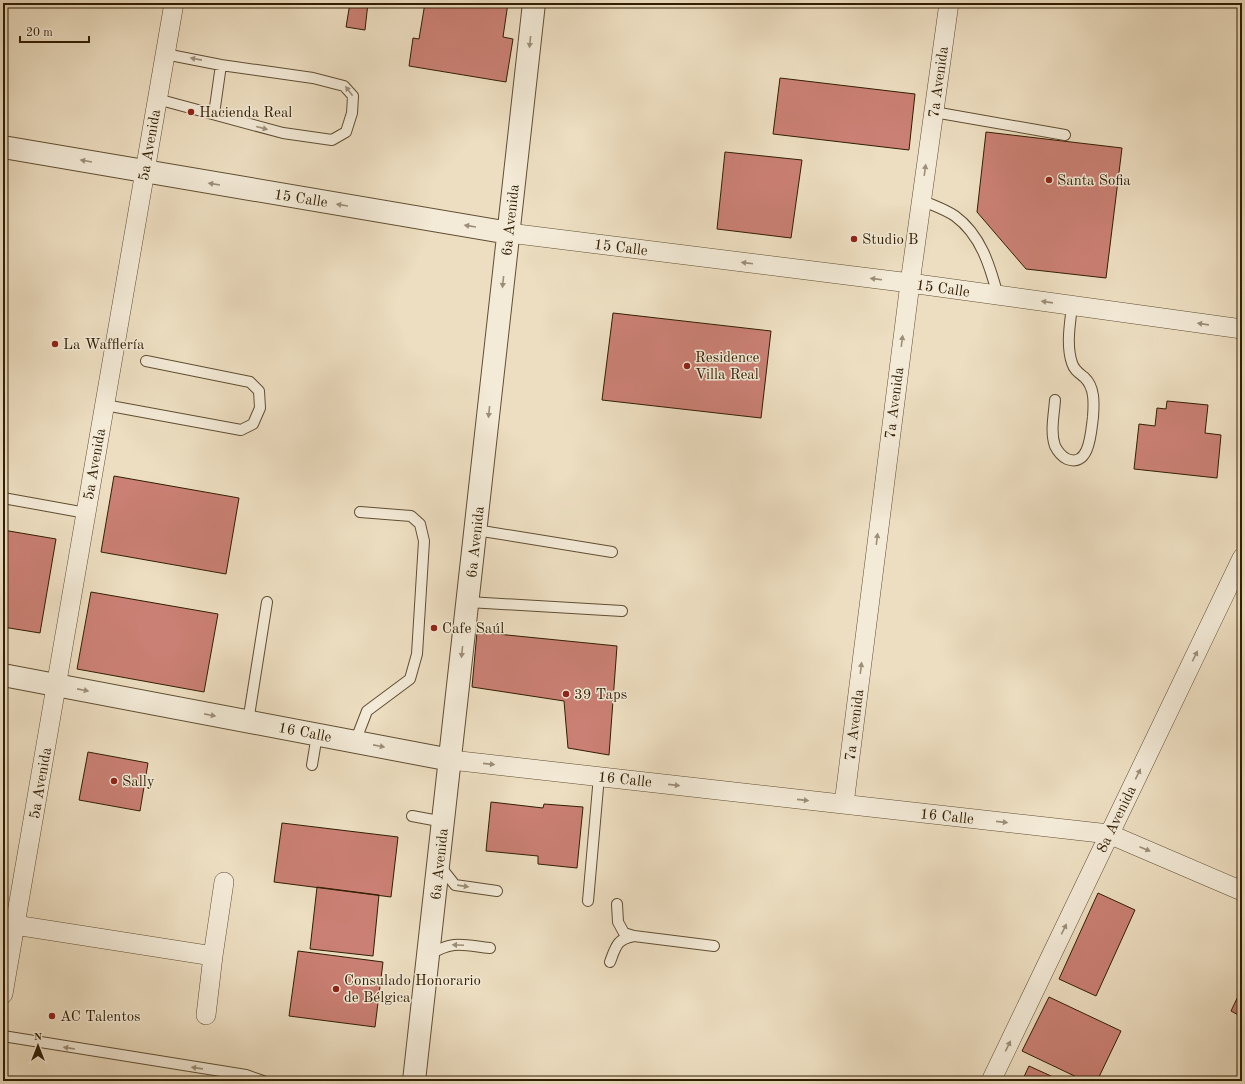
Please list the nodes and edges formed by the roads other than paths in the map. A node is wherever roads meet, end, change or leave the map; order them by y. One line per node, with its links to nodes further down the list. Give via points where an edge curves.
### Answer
1 (174, 3): 4 (street, 5a Avenida)
2 (534, 3): 13 (street, 6a Avenida, one-way to 13)
3 (949, 3): 7 (street, 7a Avenida)
4 (166, 54): 5 (lane, one-way to 4); 6 (street, 5a Avenida)
5 (221, 65): 8 (lane); 8 (lane, one-way to 5, via 283,133 332,140 346,132 352,113 353,96 344,86 313,78)
6 (157, 99): 8 (lane); 11 (street, 5a Avenida)
7 (934, 112): 9 (lane); 12 (street, 7a Avenida, one-way to 7)
8 (214, 114)
9 (1065, 135)
10 (3, 146): 11 (street, 15 Calle, one-way to 10)
11 (145, 172): 13 (street, 15 Calle, one-way to 11); 20 (street, 5a Avenida)
12 (921, 200): 14 (street, 7a Avenida); 15 (lane, via 954,216 969,232 985,253)
13 (509, 233): 14 (street, 15 Calle, one-way to 13); 24 (street, 6a Avenida, one-way to 24)
14 (910, 283): 15 (street, 15 Calle); 38 (street, 7a Avenida, one-way to 14)
15 (998, 296): 16 (street, 15 Calle, one-way to 15)
16 (1072, 306): 17 (street, 15 Calle, one-way to 16); 19 (lane, via 1069,349 1072,363 1075,370 1085,378 1094,400 1087,452 1080,459 1071,460 1062,456 1056,447 1053,437)
17 (1242, 329)
18 (146, 361): 20 (lane, via 250,382 259,391 260,408 253,424 242,430)
19 (1055, 400)
20 (105, 404): 23 (street, 5a Avenida)
21 (3, 498): 23 (lane)
22 (360, 512): 34 (lane, via 411,516 420,524 424,541 417,654 410,679 367,711)
23 (86, 513): 31 (street, 5a Avenida)
24 (476, 530): 25 (lane); 28 (street, 6a Avenida)
25 (612, 552)
26 (1242, 558): 41 (street, 8a Avenida, one-way to 26)
27 (267, 602): 32 (lane)
28 (468, 602): 29 (lane); 35 (street, 6a Avenida, one-way to 35)
29 (622, 611)
30 (3, 675): 31 (street, 16 Calle)
31 (56, 686): 32 (street, 16 Calle, one-way to 32); 48 (street, 5a Avenida)
32 (248, 722): 33 (street, 16 Calle)
33 (318, 735): 34 (street, 16 Calle); 36 (lane)
34 (355, 742): 35 (street, 16 Calle, one-way to 35)
35 (451, 760): 37 (street, 16 Calle, one-way to 37); 40 (street, 6a Avenida)
36 (312, 765)
37 (599, 776): 38 (street, 16 Calle, one-way to 38); 46 (lane)
38 (844, 804): 41 (street, 16 Calle, one-way to 41)
39 (412, 816): 40 (lane)
40 (444, 822): 42 (street, 6a Avenida)
41 (1109, 834): 45 (street, 16 Calle, one-way to 45); 60 (street, 8a Avenida, one-way to 41)
42 (439, 865): 44 (lane, one-way to 44, via 455,885); 52 (street, 6a Avenida)
43 (224, 882): 53 (street)
44 (497, 891)
45 (1242, 891)
46 (588, 901)
47 (617, 904): 49 (lane, via 618,922 624,933)
48 (15, 925): 53 (street); 55 (street, 5a Avenida)
49 (634, 936): 50 (lane); 54 (lane, via 624,938 616,947)
50 (714, 946)
51 (490, 948): 52 (lane, one-way to 52, via 455,944 442,947)
52 (429, 955): 59 (street, 6a Avenida)
53 (213, 956): 56 (street)
54 (610, 962)
55 (3, 994)
56 (206, 1015)
57 (3, 1036): 58 (lane, one-way to 57, via 246,1075)
58 (263, 1081)
59 (414, 1081)
60 (991, 1081)

